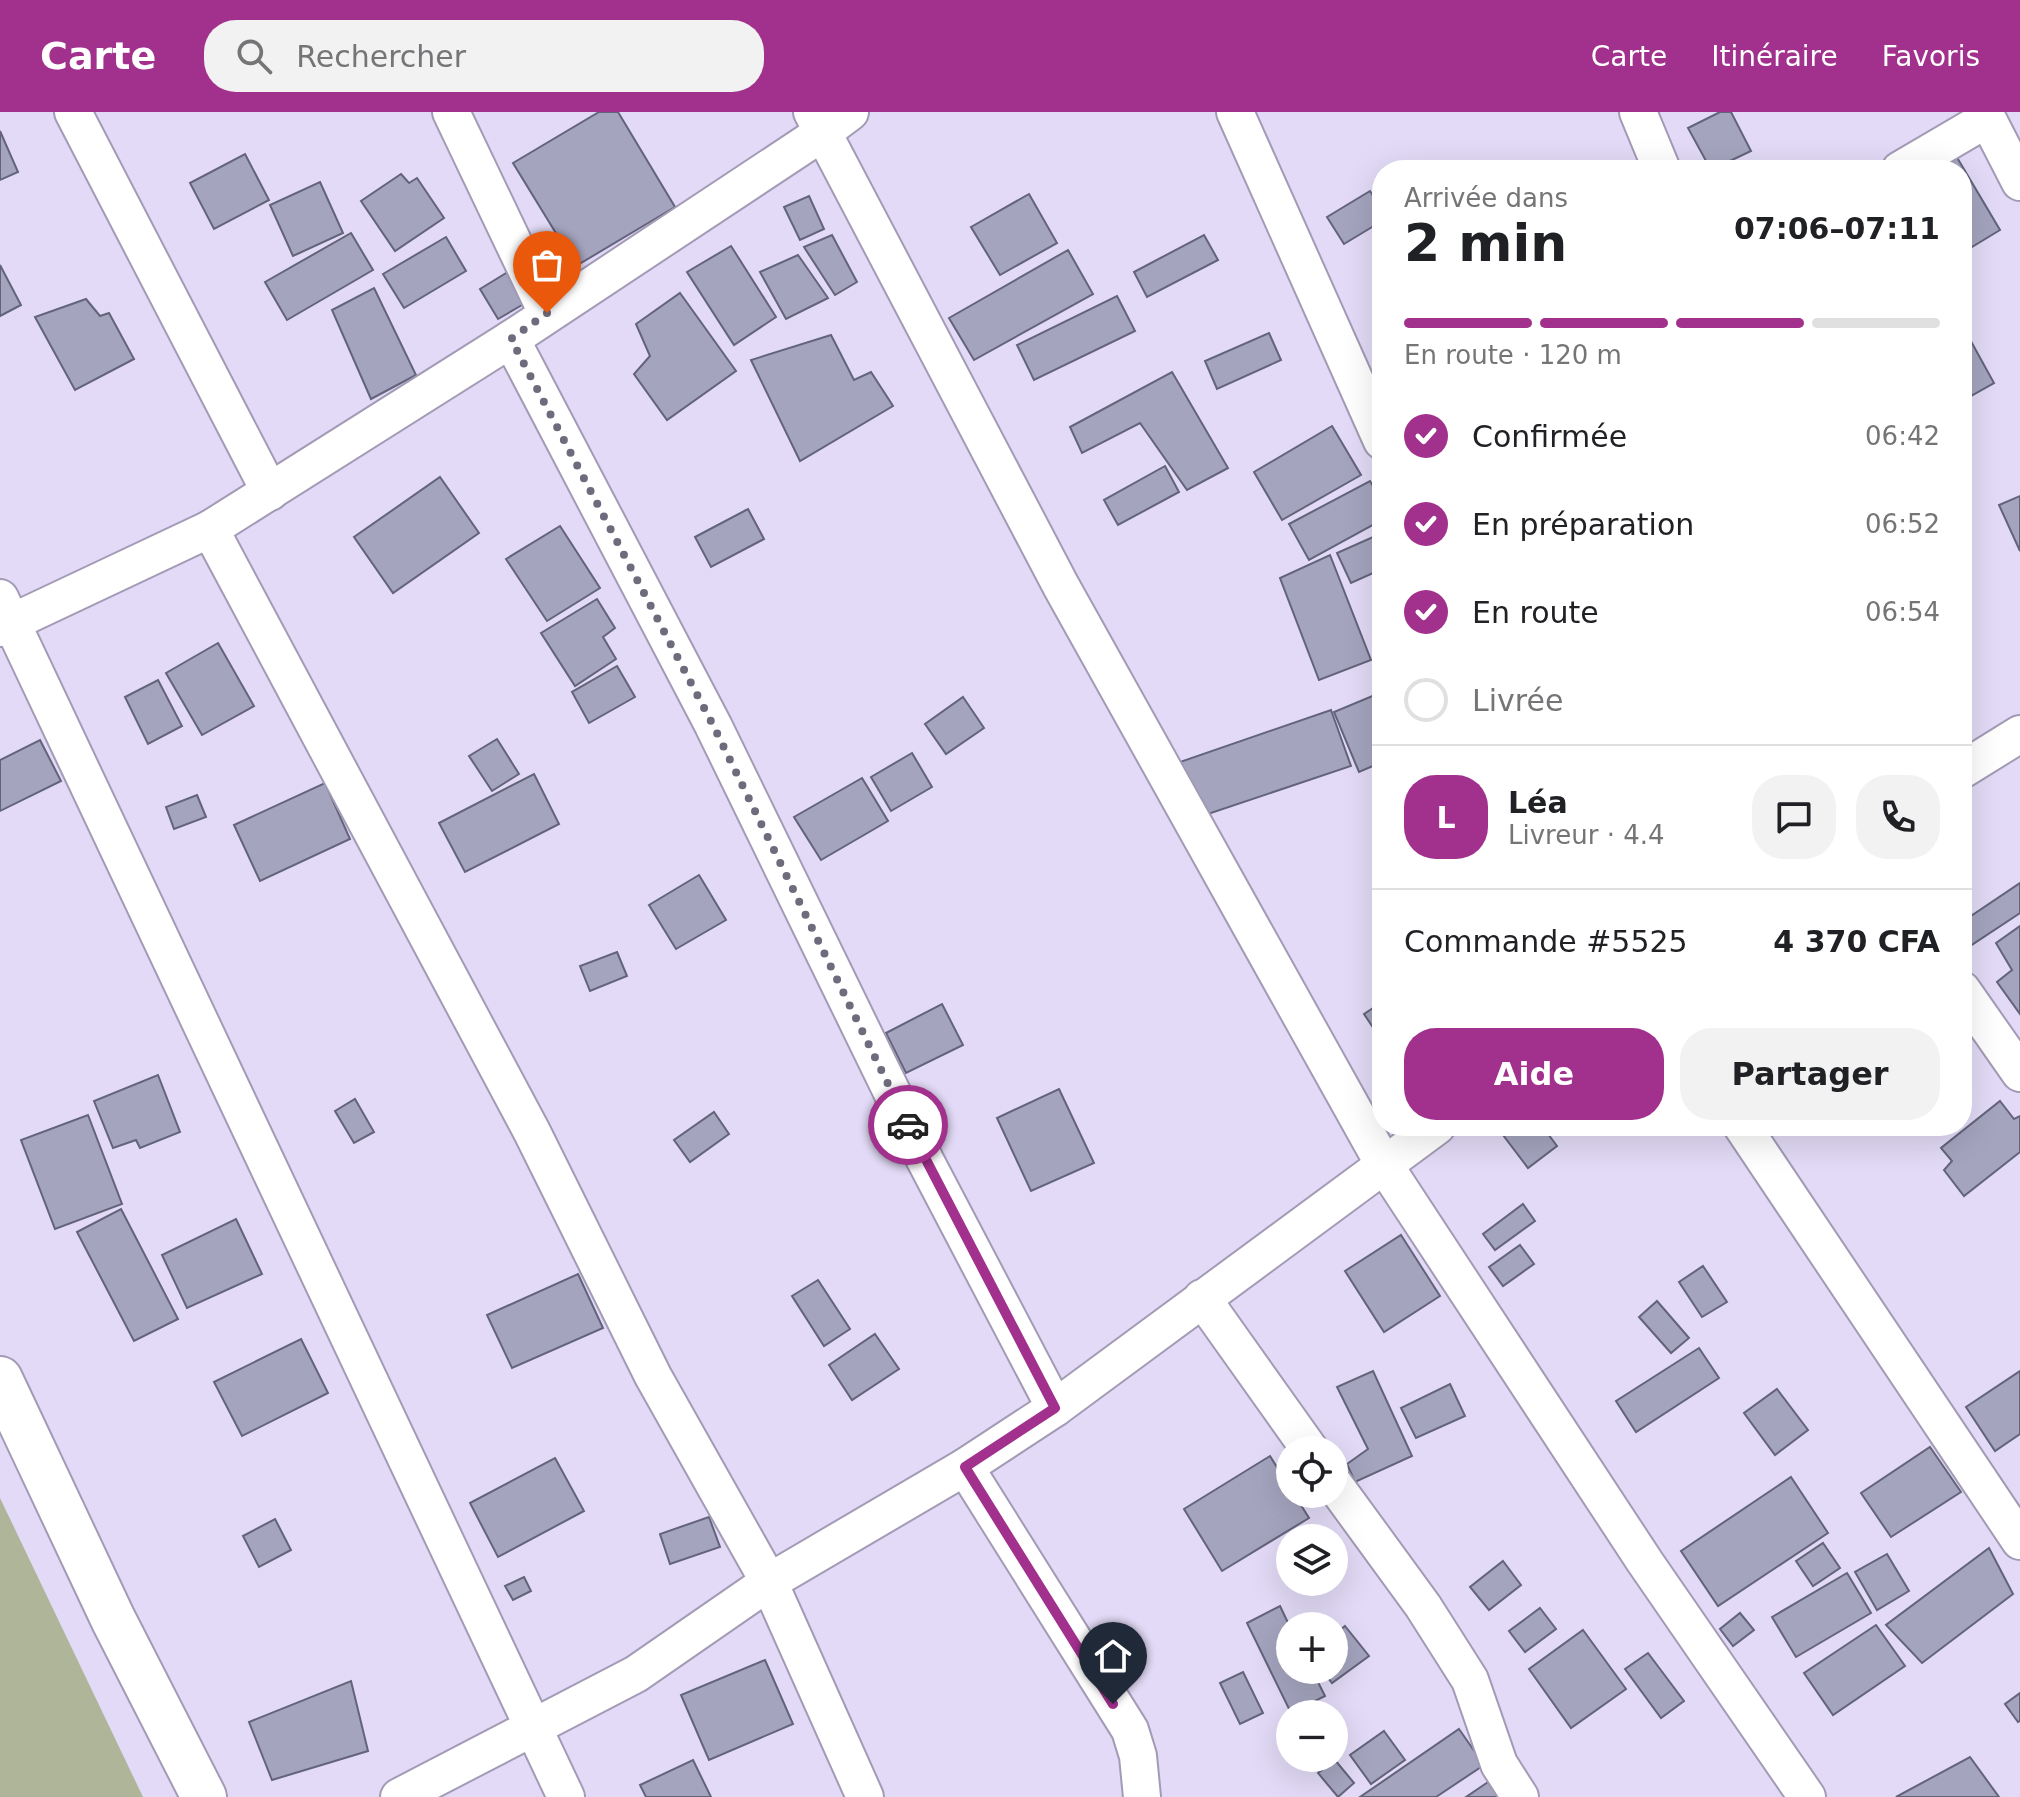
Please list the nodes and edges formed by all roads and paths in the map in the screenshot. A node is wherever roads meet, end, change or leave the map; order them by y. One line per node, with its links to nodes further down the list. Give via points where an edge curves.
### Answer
1 (73, 112): 13 (street)
2 (451, 112): 10 (street)
3 (1235, 112): 12 (street)
4 (1638, 112): 7 (street)
5 (1985, 115): 8 (street); 9 (street)
6 (828, 119): 10 (street); 22 (street, via 1061,586)
7 (1658, 160)
8 (1915, 160)
9 (2020, 182)
10 (547, 313): 11 (street)
11 (511, 339): 13 (street); 25 (street, via 713,725 925,1160)
12 (1372, 419)
13 (270, 492): 14 (street)
14 (210, 529): 15 (street); 30 (street, via 532,1132 653,1376)
15 (4, 616): 31 (street)
16 (2020, 734): 17 (street)
17 (1972, 764)
18 (1972, 1004): 19 (street)
19 (2020, 1073)
20 (1422, 1136): 22 (street)
21 (1749, 1136): 29 (street)
22 (1383, 1163): 23 (street); 38 (street, via 1645,1562)
23 (1202, 1298): 25 (street); 26 (street)
24 (0, 1379): 32 (street)
25 (1055, 1408): 27 (street)
26 (1300, 1436)
27 (965, 1467): 30 (street); 36 (street, via 1130,1730)
28 (1348, 1503): 37 (street, via 1470,1680 1499,1764)
29 (2020, 1541)
30 (769, 1582): 31 (street, via 636,1674); 35 (street)
31 (535, 1728): 33 (street); 34 (street)
32 (204, 1797)
33 (399, 1797)
34 (566, 1797)
35 (865, 1797)
36 (1142, 1797)
37 (1520, 1797)
38 (1807, 1797)

